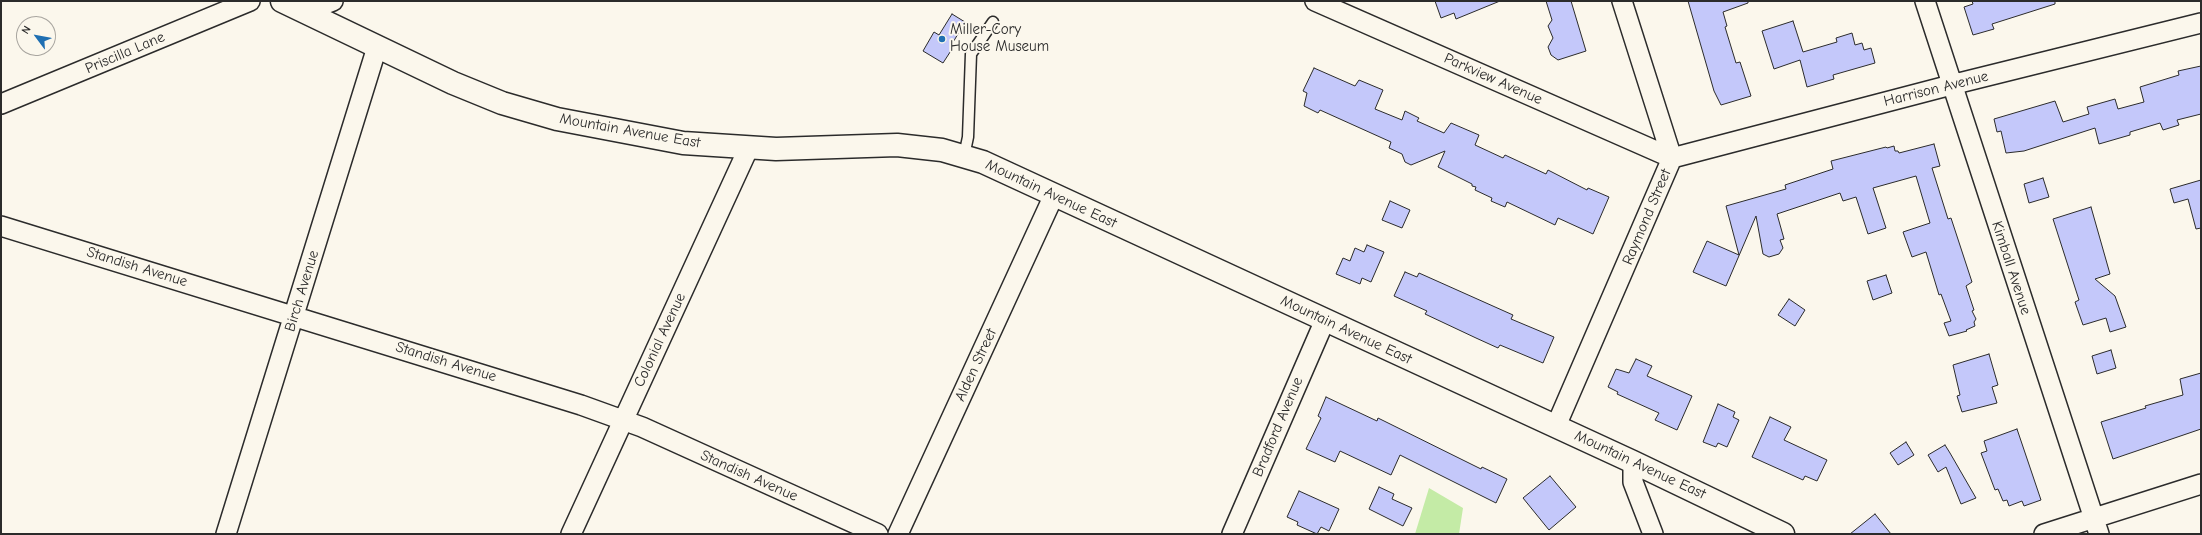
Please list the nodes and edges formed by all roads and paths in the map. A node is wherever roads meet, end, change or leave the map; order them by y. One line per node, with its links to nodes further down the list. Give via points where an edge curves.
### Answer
1 (250, 1): 12 (street, Priscilla Lane)
2 (282, 1): 7 (street, Mountain Avenue East)
3 (332, 1): 7 (street)
4 (1315, 1): 15 (street, Parkview Avenue)
5 (1622, 1): 15 (street, Raymond Street)
6 (1925, 1): 11 (street, Kimball Avenue)
7 (305, 12): 10 (street, Mountain Avenue East)
8 (993, 22): 14 (lane, via 971,54 968,137)
9 (2201, 23): 11 (street, Harrison Avenue)
10 (377, 47): 13 (street, Mountain Avenue East, via 495,100 557,119 683,143); 18 (street, Birch Avenue)
11 (1951, 85): 15 (street, Harrison Avenue); 24 (street, Kimball Avenue)
12 (1, 104)
13 (749, 147): 14 (street, Mountain Avenue East, via 776,149 897,144 942,150); 20 (street, Colonial Avenue)
14 (964, 156): 16 (street, Mountain Avenue East, via 983,162)
15 (1672, 158): 21 (street, Raymond Street)
16 (1054, 195): 19 (street, Mountain Avenue East); 28 (street, Alden Street)
17 (1, 226): 18 (street, Standish Avenue)
18 (294, 315): 20 (street, Standish Avenue, via 512,382); 25 (street, Birch Avenue)
19 (1325, 320): 21 (street, Mountain Avenue East); 29 (street, Bradford Avenue)
20 (623, 420): 26 (street, Colonial Avenue); 27 (street, Standish Avenue)
21 (1556, 426): 22 (street, Mountain Avenue East)
22 (1633, 462): 30 (street, via 1633,482); 31 (street, Mountain Avenue East)
23 (2201, 484): 24 (street)
24 (2096, 525): 32 (street)
25 (226, 534)
26 (570, 534)
27 (878, 534)
28 (898, 534)
29 (1232, 534)
30 (1653, 534)
31 (1783, 534)
32 (2044, 534)

